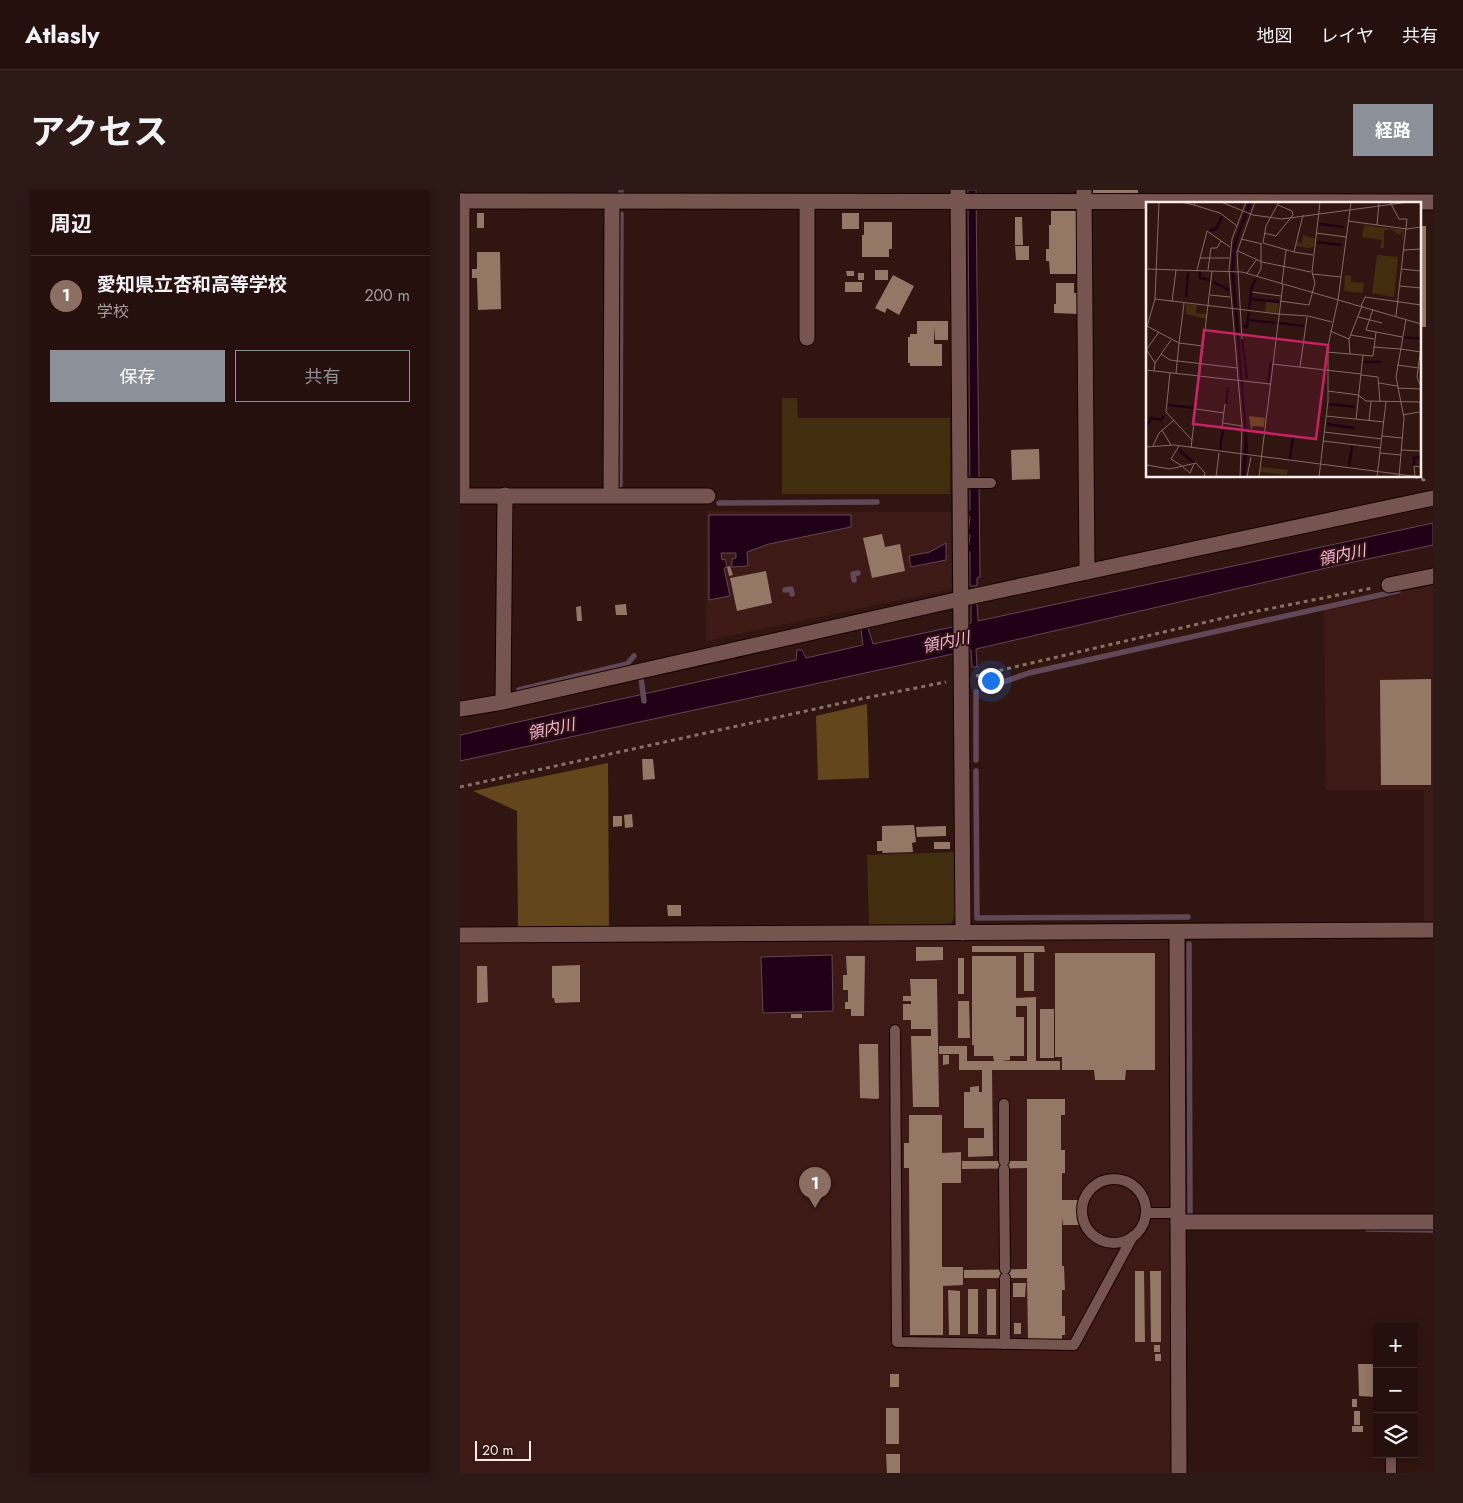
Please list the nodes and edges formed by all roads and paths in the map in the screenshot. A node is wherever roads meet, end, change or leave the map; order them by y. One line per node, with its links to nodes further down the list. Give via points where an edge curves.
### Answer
1 (1084, 196): 2 (street); 3 (street, via 980,202); 15 (street)
2 (1274, 196): 7 (street)
3 (960, 198): 6 (street); 9 (street)
4 (461, 201): 5 (street); 12 (street, via 462,496)
5 (612, 202): 6 (street); 11 (street)
6 (807, 202): 8 (street)
7 (1433, 202)
8 (808, 338)
9 (963, 483): 10 (lane); 18 (street)
10 (991, 483)
11 (611, 495): 12 (street); 13 (street)
12 (504, 496): 20 (street)
13 (708, 496)
14 (1433, 498): 15 (street)
15 (1087, 572): 18 (street)
16 (1433, 576): 17 (street)
17 (1388, 585): 19 (path)
18 (960, 600): 19 (street); 20 (street)
19 (961, 677): 22 (path); 25 (street)
20 (502, 702): 21 (street)
21 (460, 709)
22 (460, 787)
23 (1433, 930): 24 (street)
24 (1177, 932): 25 (street); 30 (street)
25 (963, 933): 26 (street)
26 (460, 935)
27 (895, 1030): 33 (lane, via 897,1342)
28 (1004, 1104): 33 (lane)
29 (1146, 1213): 30 (lane); 32 (lane, via 1140,1230); 32 (lane, via 1142,1195 1130,1182 1104,1180 1089,1192 1083,1217 1092,1233 1108,1242 1126,1241)
30 (1178, 1218): 31 (street); 35 (street)
31 (1433, 1222)
32 (1134, 1236): 33 (lane, via 1074,1345)
33 (1005, 1344)
34 (1391, 1458): 36 (lane)
35 (1179, 1473)
36 (1391, 1473)

